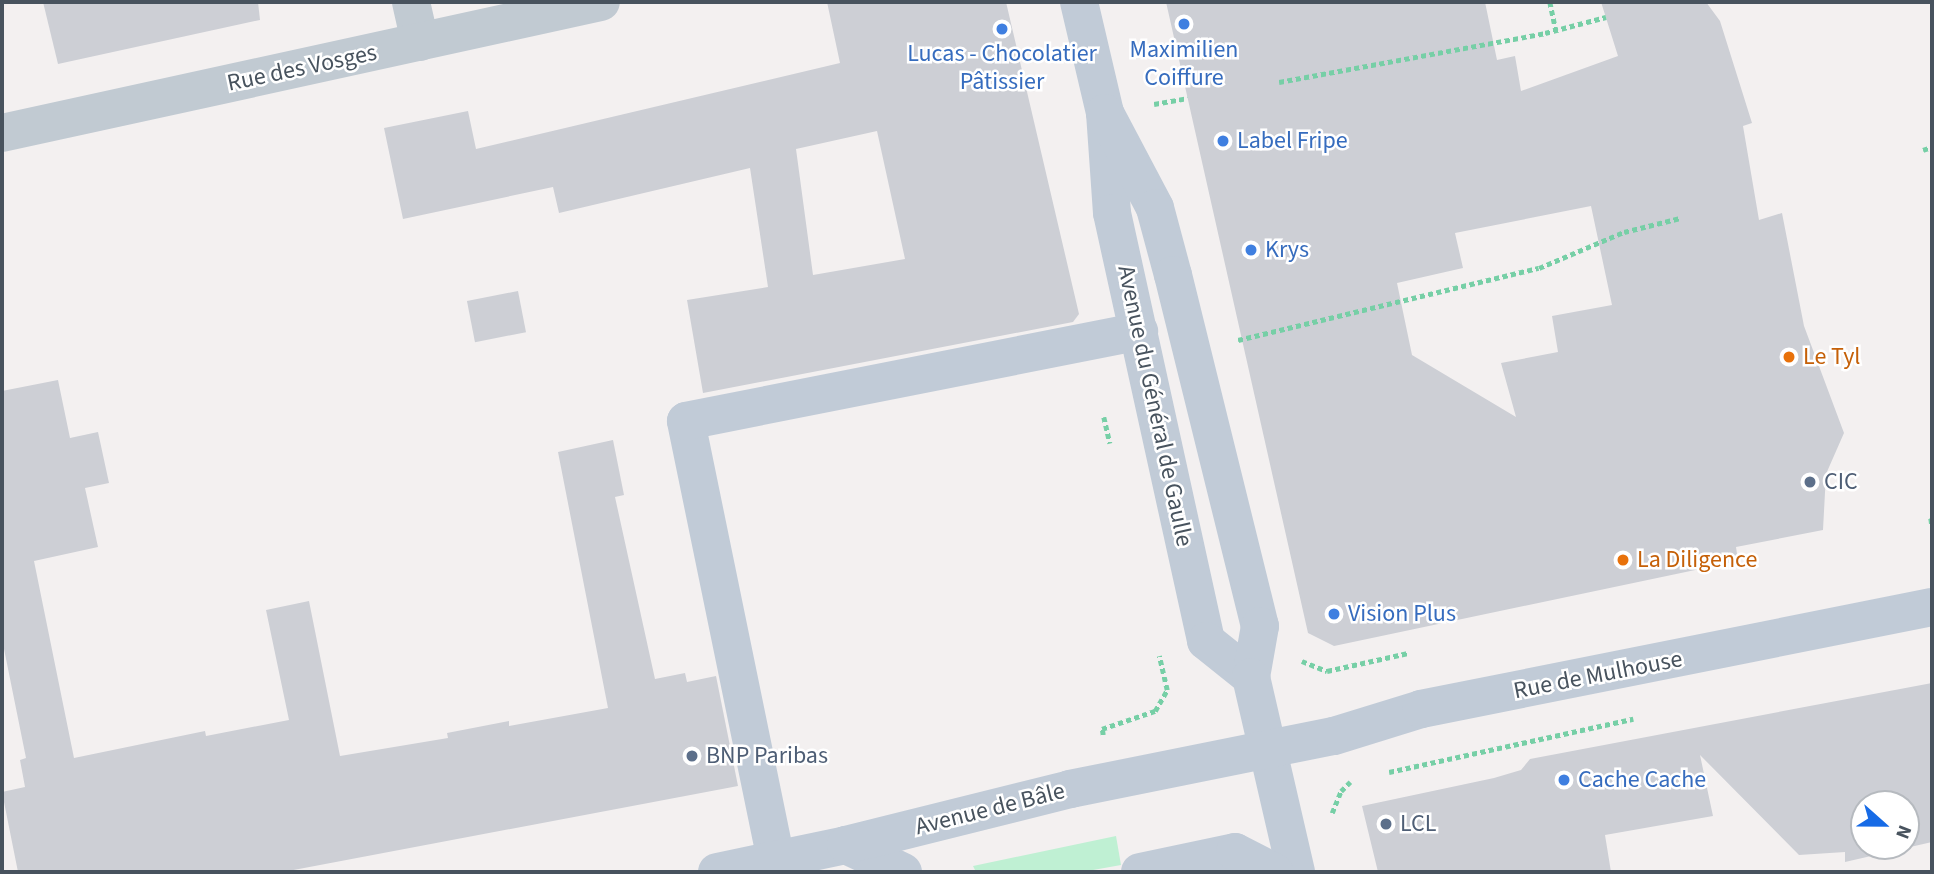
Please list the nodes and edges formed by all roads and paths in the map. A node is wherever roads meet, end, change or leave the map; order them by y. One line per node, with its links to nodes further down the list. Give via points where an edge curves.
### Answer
1 (411, 2): 7 (street)
2 (601, 2): 7 (street, Rue des Vosges)
3 (1079, 2): 9 (main road, Avenue du Général de Gaulle)
4 (1550, 2): 6 (path)
5 (1606, 17): 6 (path)
6 (1556, 30): 8 (path)
7 (420, 42): 10 (street, Rue des Vosges)
8 (1279, 82)
9 (1105, 113): 14 (main road, Avenue du Général de Gaulle, via 1112,213); 15 (main road, Avenue du Général de Gaulle, via 1155,208)
10 (2, 133)
11 (1932, 148): 12 (path)
12 (1923, 150)
13 (1680, 218): 15 (path, via 1624,232 1539,268)
14 (1139, 331): 24 (main road, Avenue du Général de Gaulle, via 1206,641); 32 (main road, via 686,421)
15 (1189, 351): 24 (main road, Avenue du Général de Gaulle, via 1260,626)
16 (1104, 417): 17 (path)
17 (1113, 456)
18 (1931, 518): 19 (path)
19 (1932, 525)
20 (1932, 607): 26 (main road, Rue de Mulhouse, via 1421,709 1334,736)
21 (1158, 651): 29 (path, via 1167,690 1155,711 1102,729)
22 (1408, 653): 23 (path, via 1327,671)
23 (1298, 658)
24 (1251, 677): 26 (main road, Avenue du Général de Gaulle)
25 (1643, 717): 27 (path)
26 (1265, 750): 29 (main road, Avenue de Bâle); 37 (main road, Avenue du Général de Gaulle)
27 (1380, 774)
28 (1354, 779): 30 (path, via 1341,791 1332,812)
29 (1112, 781): 31 (main road, Avenue de Bâle)
30 (1334, 824)
31 (846, 845): 32 (main road, Avenue de Bâle); 34 (main road)
32 (776, 860): 33 (main road, Avenue de Bâle)
33 (717, 872)
34 (903, 872)
35 (1140, 872): 36 (main road, via 1235,852)
36 (1274, 872)
37 (1296, 872)

